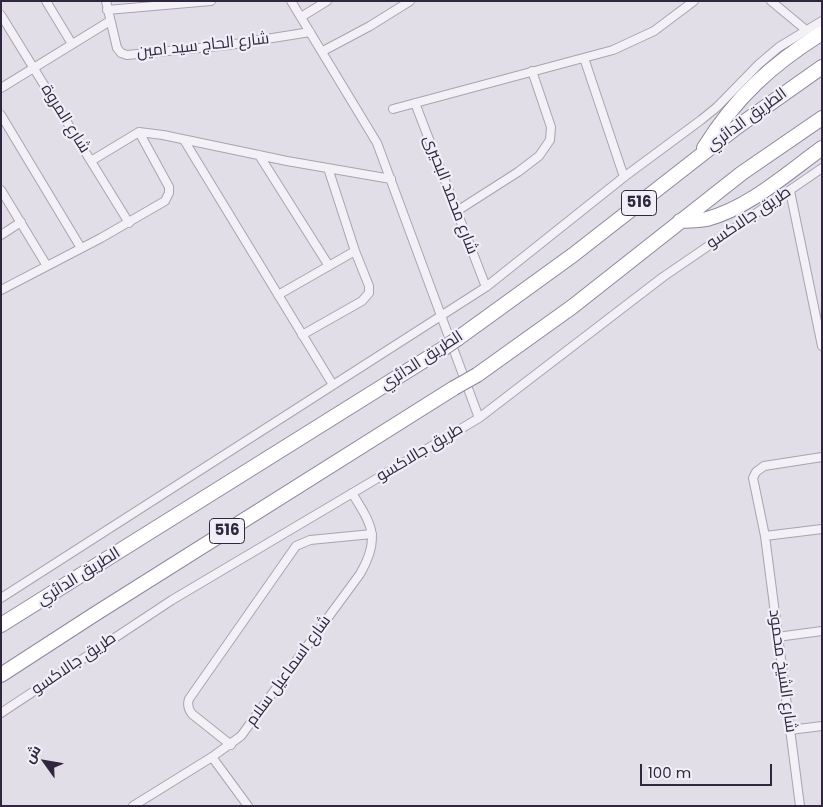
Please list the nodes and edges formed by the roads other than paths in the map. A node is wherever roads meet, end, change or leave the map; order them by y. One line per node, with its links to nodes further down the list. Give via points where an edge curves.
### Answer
1 (46, 1): 17 (street)
2 (106, 1): 9 (street, شارع الحاج سيد امين)
3 (211, 1): 9 (street)
4 (291, 1): 11 (street)
5 (327, 1): 11 (street)
6 (410, 1): 18 (street)
7 (694, 1): 19 (street, via 640,38)
8 (771, 1): 14 (street)
9 (107, 10): 12 (street, شارع الحاج سيد امين)
10 (1, 16): 21 (street, شارع المروة)
11 (301, 17): 15 (street)
12 (110, 21): 15 (street, شارع الحاج سيد امين, via 117,48 127,55 229,45); 17 (street)
13 (822, 21): 14 (street)
14 (806, 30): 36 (street, via 769,55 701,120)
15 (310, 32): 18 (street)
16 (822, 33): 32 (highway, via 760,78 717,127)
17 (72, 44): 21 (street)
18 (323, 51): 37 (street, via 377,143)
19 (584, 58): 22 (street); 36 (street)
20 (822, 67): 32 (highway, الطريق الدائري / 516)
21 (34, 68): 23 (street); 33 (street, شارع المروة)
22 (532, 71): 24 (street); 40 (street, via 551,127 550,140 539,156)
23 (1, 88)
24 (415, 103): 25 (street); 40 (street, شارع محمد البحيرى)
25 (393, 109)
26 (1, 115): 45 (street)
27 (822, 118): 41 (highway, 516)
28 (139, 132): 29 (street); 33 (street); 43 (street, via 169,187 169,193 161,204)
29 (184, 140): 31 (street); 51 (street)
30 (822, 148): 41 (highway, via 737,206 704,219)
31 (259, 155): 34 (street); 48 (street)
32 (699, 156): 63 (highway, الطريق الدائري / 516, bridge, via 573,255 444,348)
33 (91, 161): 43 (street, شارع المروة)
34 (328, 168): 37 (street); 46 (street)
35 (822, 168): 39 (street, طريق جالاكسو)
36 (624, 177): 49 (street)
37 (391, 179): 52 (street)
38 (1, 190): 42 (street)
39 (790, 191): 54 (street); 56 (street, طريق جالاكسو, via 663,277)
40 (457, 211): 49 (street, شارع محمد البحيرى)
41 (680, 221): 66 (highway, 516, bridge, via 572,307 477,375)
42 (21, 222): 44 (street); 47 (street)
43 (129, 222): 45 (street)
44 (1, 235)
45 (81, 248): 47 (street)
46 (355, 251): 48 (street); 53 (street, via 369,293)
47 (47, 266): 50 (street)
48 (329, 266): 51 (street)
49 (486, 287): 52 (street)
50 (1, 290)
51 (278, 295): 53 (street)
52 (440, 316): 55 (street); 56 (street)
53 (302, 335): 55 (street)
54 (822, 346)
55 (333, 385): 62 (street)
56 (479, 418): 58 (street, طريق جالاكسو)
57 (822, 457): 61 (street, شارع الشيخ محمود, via 764,466 756,472 753,481)
58 (352, 493): 60 (street, شارع اسماعيل سلام, via 368,518); 67 (street, طريق جالاكسو, via 172,600)
59 (822, 529): 61 (street)
60 (372, 534): 70 (street, شارع اسماعيل سلام, via 370,555 360,574 246,730); 70 (street, via 310,540 296,546 190,699 188,704 192,714)
61 (765, 536): 65 (street, شارع الشيخ محمود)
62 (1, 598)
63 (1, 625)
64 (822, 631): 65 (street)
65 (778, 637): 69 (street, شارع الشيخ محمود)
66 (1, 675)
67 (1, 713)
68 (822, 726): 69 (street)
69 (790, 730): 74 (street, شارع الشيخ محمود)
70 (231, 745): 71 (street, شارع اسماعيل سلام)
71 (212, 757): 72 (street); 73 (street, شارع اسماعيل سلام)
72 (243, 804)
73 (133, 806)
74 (800, 806)

